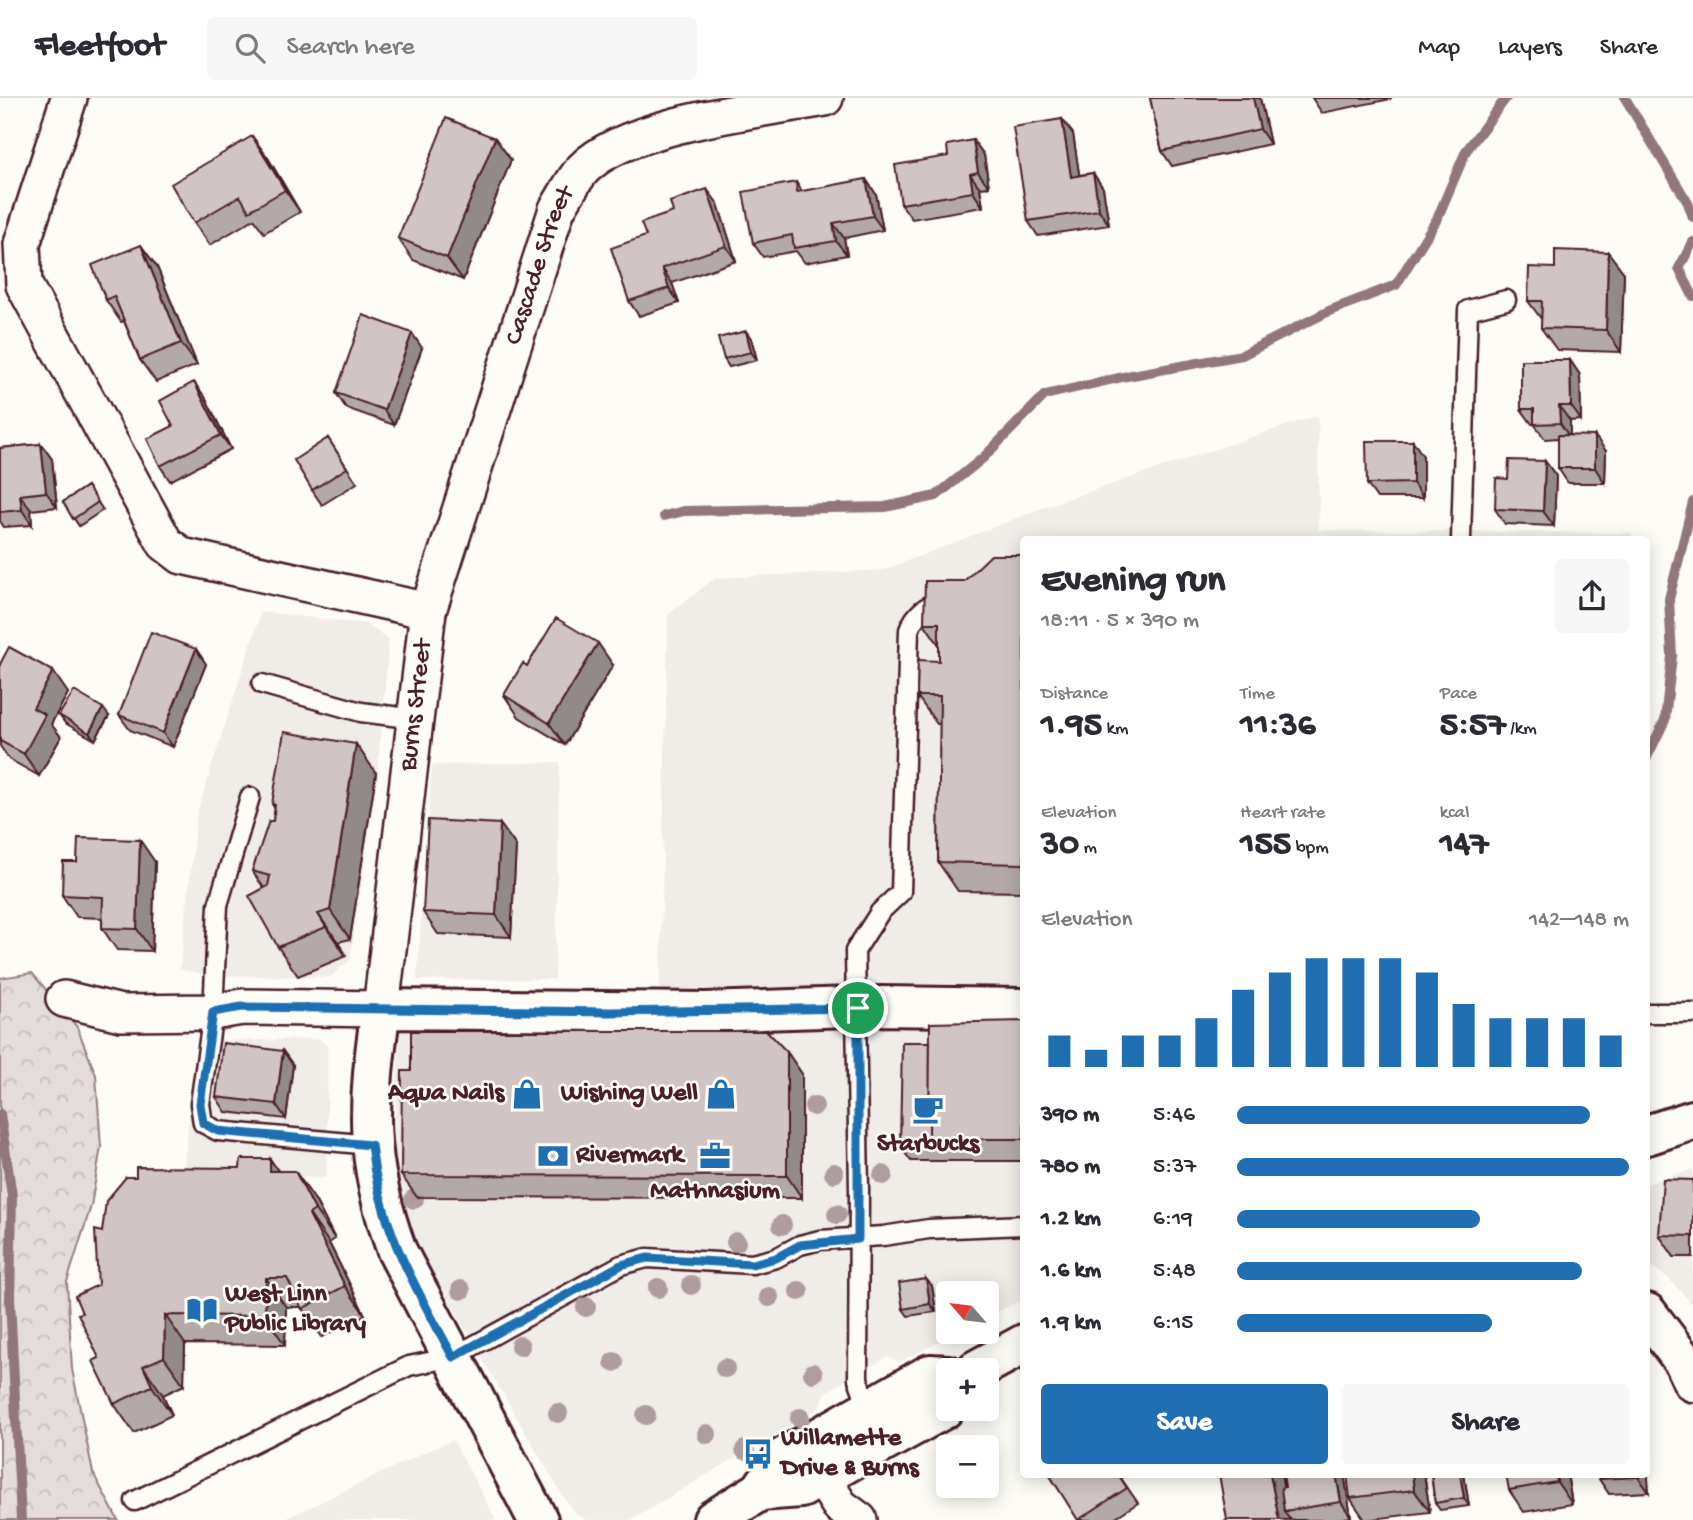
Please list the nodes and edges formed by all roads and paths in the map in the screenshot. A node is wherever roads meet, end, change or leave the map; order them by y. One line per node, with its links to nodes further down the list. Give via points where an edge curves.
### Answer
1 (69, 98): 6 (street, Burns Street, via 22,244 24,285 165,543 182,556)
2 (825, 98): 6 (street, Cascade Street, via 632,138 584,168 556,209)
3 (1506, 300): 4 (lane, via 1468,310)
4 (1461, 536)
5 (964, 590): 11 (lane, via 923,608 909,630 901,892 880,912 855,951)
6 (428, 611): 8 (street, Burns Street)
7 (262, 684): 8 (lane, via 361,712)
8 (416, 719): 13 (street, Burns Street)
9 (250, 797): 14 (lane, via 218,905)
10 (64, 999): 14 (street, via 121,1013)
11 (858, 1008): 12 (street); 13 (street, via 706,1012); 21 (lane)
12 (1020, 1008)
13 (381, 1009): 14 (street, via 242,1007); 19 (street, Burns Street, via 370,1084)
14 (213, 1012): 19 (lane, via 200,1104 203,1123 218,1131)
15 (1650, 1013): 16 (lane)
16 (1693, 1013)
17 (1693, 1120): 18 (street)
18 (1650, 1134)
19 (371, 1145): 24 (street, Burns Street, via 382,1209 397,1251)
20 (1020, 1225): 21 (lane, via 929,1229)
21 (858, 1239): 24 (lane, via 800,1245 752,1264 647,1258 621,1265); 28 (lane, via 858,1379)
22 (1650, 1317): 27 (street, via 1684,1362)
23 (1020, 1346): 25 (street)
24 (453, 1357): 32 (lane, via 410,1366); 33 (street, Burns Street)
25 (998, 1358)
26 (936, 1374): 28 (street)
27 (1693, 1382)
28 (869, 1409): 31 (street, via 783,1458)
29 (936, 1413): 30 (street)
30 (821, 1476): 31 (street, via 801,1488); 35 (street, via 839,1506)
31 (760, 1491): 34 (street)
32 (135, 1501)
33 (538, 1520)
34 (713, 1520)
35 (859, 1520)

